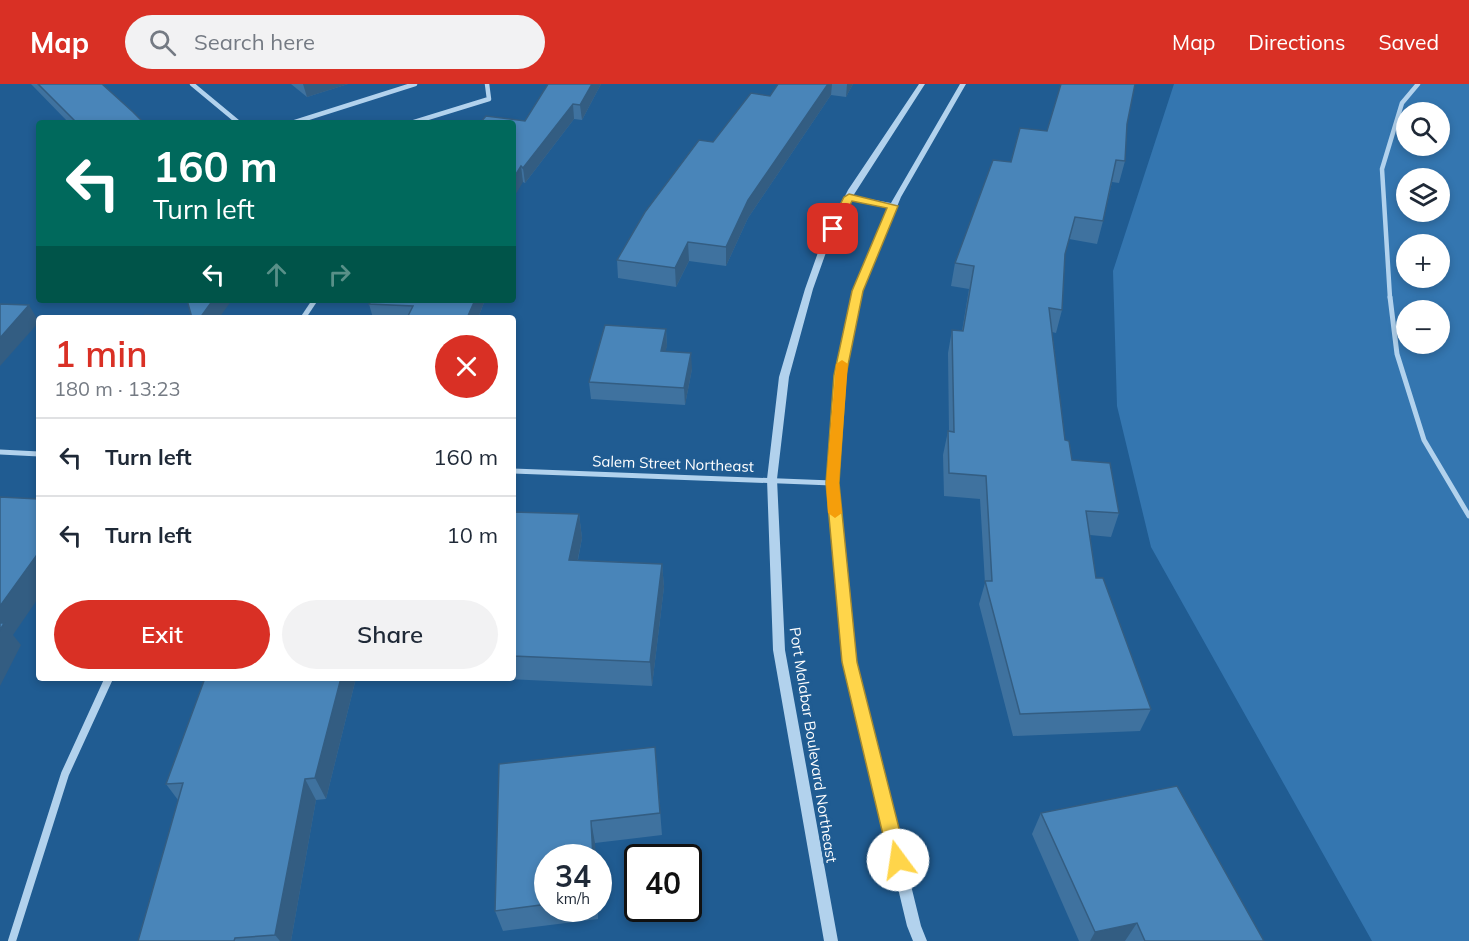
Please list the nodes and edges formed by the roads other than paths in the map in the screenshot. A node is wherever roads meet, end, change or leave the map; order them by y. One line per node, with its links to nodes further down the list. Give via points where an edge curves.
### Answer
1 (192, 84): 7 (street)
2 (415, 84): 8 (street)
3 (487, 84): 9 (street, via 489,99)
4 (922, 84): 10 (street, Port Malabar Boulevard Northeast)
5 (963, 84): 11 (street)
6 (1418, 84): 17 (street, via 1402,103 1382,169 1387,270 1397,354 1424,440)
7 (235, 120)
8 (301, 120)
9 (421, 120)
10 (849, 197): 11 (street); 15 (street, Port Malabar Boulevard Northeast, via 825,244 784,376)
11 (893, 206): 16 (street, via 858,291 840,375)
12 (0, 452): 13 (street)
13 (36, 454)
14 (516, 471): 15 (street, Salem Street Northeast)
15 (772, 479): 16 (street, Salem Street Northeast); 20 (street, Port Malabar Boulevard Northeast, via 779,650)
16 (832, 483): 21 (street, via 849,662)
17 (1469, 516)
18 (108, 681): 19 (street, via 65,774)
19 (12, 941)
20 (831, 941)
21 (920, 941)

